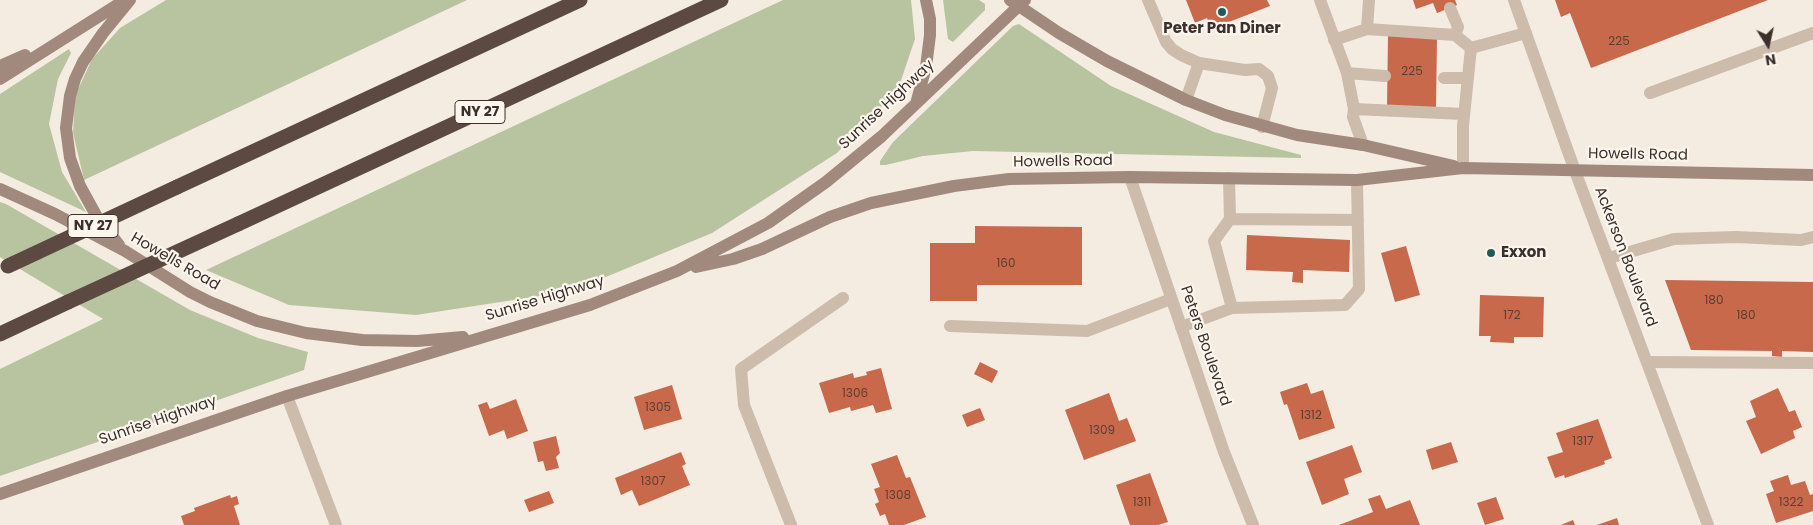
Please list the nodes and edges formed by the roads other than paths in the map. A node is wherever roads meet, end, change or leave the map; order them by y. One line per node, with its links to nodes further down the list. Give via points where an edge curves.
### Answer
1 (125, 0): 17 (main road)
2 (130, 0): 43 (main road, via 83,62 70,96 66,128 70,158 80,186 98,217)
3 (580, 0): 45 (highway, NY 27, bridge)
4 (721, 0): 52 (highway, NY 27, bridge)
5 (926, 0): 28 (main road, via 930,19 929,43)
6 (1148, 0): 19 (street, via 1166,42 1181,55)
7 (1320, 0): 16 (street)
8 (1369, 0): 12 (street)
9 (1514, 0): 13 (street, Ackerson Boulevard)
10 (1018, 2): 27 (main road, Howells Road, via 1107,61); 28 (main road, Sunrise Highway)
11 (1450, 8): 15 (street, via 1458,27)
12 (1367, 30): 15 (street); 16 (street)
13 (1526, 33): 18 (street); 34 (street, Ackerson Boulevard)
14 (1813, 33): 26 (street)
15 (1455, 35): 18 (street)
16 (1334, 40): 21 (street)
17 (58, 42): 20 (main road); 25 (main road)
18 (1471, 48): 24 (street)
19 (1199, 63): 27 (street); 31 (street, via 1259,69 1268,76 1272,88)
20 (0, 66)
21 (1347, 73): 22 (street); 29 (street)
22 (1385, 76)
23 (1444, 78): 24 (street)
24 (1468, 78): 30 (street)
25 (0, 79)
26 (1650, 94)
27 (1186, 100): 31 (main road, Howells Road)
28 (916, 102): 46 (main road, Sunrise Highway, via 854,160 797,204)
29 (1354, 109): 30 (street); 32 (street, via 1353,117)
30 (1464, 114): 33 (street)
31 (1262, 127): 32 (main road, Howells Road, via 1296,136)
32 (1362, 144): 33 (main road, Howells Road)
33 (1463, 168): 34 (main road, Howells Road); 38 (main road, Howells Road)
34 (1575, 171): 35 (main road, Howells Road); 44 (street, Ackerson Boulevard)
35 (1813, 175)
36 (1130, 177): 37 (main road, Howells Road); 46 (main road, Howells Road, via 1009,179 893,198 830,217 747,255); 48 (street, Peters Boulevard)
37 (1229, 178): 38 (main road, Howells Road); 40 (street)
38 (1357, 180): 41 (street)
39 (0, 189): 43 (main road, Howells Road)
40 (1230, 219): 41 (street); 49 (street, via 1214,241)
41 (1358, 220): 49 (street, via 1359,289 1344,305)
42 (1813, 237): 44 (street, via 1801,240 1674,239)
43 (125, 251): 53 (main road, Howells Road, via 210,302 257,321 306,334 407,341)
44 (1609, 258): 54 (street, Ackerson Boulevard)
45 (4, 268)
46 (677, 271): 53 (main road, Sunrise Highway, via 590,304)
47 (843, 298): 59 (street, via 741,369 744,405)
48 (1171, 299): 50 (street, via 1087,331); 51 (street, Peters Boulevard)
49 (1232, 308): 51 (street)
50 (950, 326)
51 (1181, 327): 60 (street, Peters Boulevard)
52 (0, 334)
53 (492, 334): 56 (main road, Sunrise Highway)
54 (1647, 362): 55 (street); 61 (street, Ackerson Boulevard)
55 (1813, 363)
56 (288, 396): 57 (main road, Sunrise Highway); 58 (street)
57 (0, 494)
58 (336, 525)
59 (791, 525)
60 (1253, 525)
61 (1708, 525)

